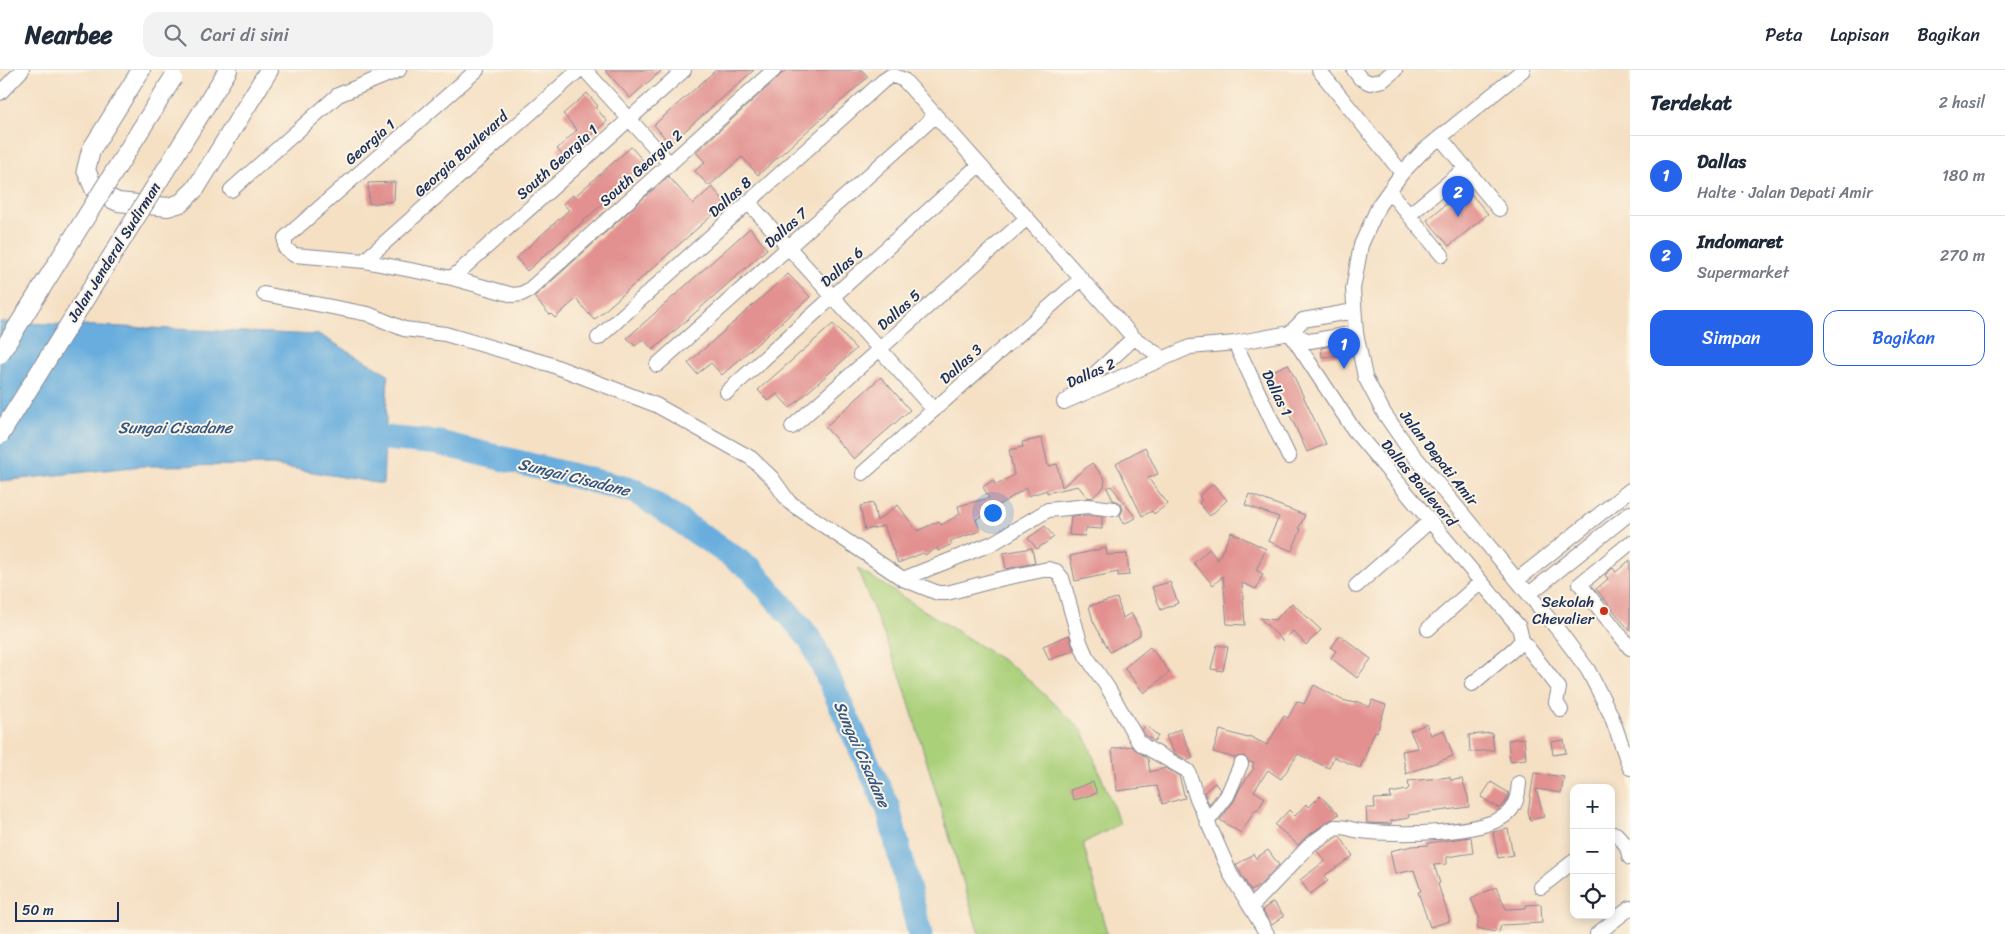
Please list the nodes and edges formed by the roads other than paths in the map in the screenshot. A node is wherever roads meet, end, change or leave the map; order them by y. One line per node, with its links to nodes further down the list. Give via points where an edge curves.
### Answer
1 (22, 70): 16 (street)
2 (140, 70): 4 (main road, via 91,150 86,170 95,191 118,202 168,207 181,203 196,188)
3 (228, 70): 50 (main road, Jalan Jenderal Sudirman, bridge)
4 (269, 70)
5 (399, 70): 24 (street, via 338,95)
6 (477, 70): 32 (street, Georgia 1, via 285,238 285,248 294,255)
7 (579, 70): 32 (street, Georgia Boulevard)
8 (584, 70): 18 (street)
9 (684, 70): 18 (street, South Georgia 1)
10 (774, 70): 20 (street, South Georgia 2)
11 (1319, 70): 23 (street)
12 (1354, 70): 13 (street, via 1370,83 1383,80)
13 (1395, 70)
14 (1523, 70): 19 (street, Jalan Depati Amir)
15 (176, 74): 44 (main road, bridge)
16 (0, 93)
17 (936, 116): 21 (street); 26 (street, Dallas 8, via 904,80 892,76 883,80); 30 (street, Dallas 7)
18 (629, 119): 20 (street); 33 (street, South Georgia 1)
19 (1440, 137): 22 (street); 23 (street, Jalan Depati Amir)
20 (670, 164): 33 (street, South Georgia 2, via 529,290 513,295)
21 (979, 165): 29 (street); 36 (street, Dallas 6)
22 (1466, 168): 27 (street); 28 (street)
23 (1402, 173): 25 (street, Jalan Depati Amir)
24 (231, 190)
25 (1389, 191): 28 (street); 37 (street, Jalan Depati Amir, via 1360,245 1353,289)
26 (748, 202): 30 (street); 40 (street, Dallas 8)
27 (1499, 209)
28 (1408, 215): 31 (street)
29 (1027, 218): 34 (street); 43 (street, Dallas 5)
30 (788, 248): 36 (street); 46 (street, Dallas 7)
31 (1442, 255)
32 (364, 262): 33 (street)
33 (452, 278)
34 (1081, 279): 41 (street); 48 (street, Dallas 3)
35 (264, 294): 58 (street, via 368,314 404,329 445,334 540,361 656,405 751,458 790,502)
36 (833, 297): 43 (street); 47 (street, Dallas 6)
37 (1354, 311): 38 (street, via 1303,320); 39 (street, Jalan Depati Amir)
38 (1290, 333): 39 (street, via 1310,341); 42 (street); 56 (street, Dallas Boulevard, via 1354,430)
39 (1356, 333): 59 (street, Jalan Depati Amir, via 1366,377 1384,413 1408,448)
40 (598, 338)
41 (1134, 338): 45 (street); 45 (street, Dallas 2, via 1064,402)
42 (1235, 343): 45 (street, via 1190,347); 51 (street, Dallas 1)
43 (880, 349): 48 (street); 49 (street, Dallas 5)
44 (0, 354)
45 (1164, 358)
46 (657, 365)
47 (727, 392)
48 (934, 410): 52 (street, Dallas 3)
49 (792, 427)
50 (0, 435)
51 (1290, 457)
52 (863, 473)
53 (1630, 490): 59 (street)
54 (1114, 509): 58 (street, via 1088,506 1048,510 992,543)
55 (1630, 512): 62 (street)
56 (1430, 521): 60 (street, Dallas Boulevard); 61 (street)
57 (1630, 543): 65 (street, via 1580,584)
58 (903, 579): 71 (street, via 942,594 1038,571 1056,571 1062,578 1086,656 1138,741 1188,771)
59 (1517, 580): 62 (street, Jalan Depati Amir)
60 (1481, 582): 63 (street); 64 (street, Dallas Boulevard, via 1519,627)
61 (1356, 586)
62 (1529, 594): 69 (street, Jalan Depati Amir, via 1588,670 1611,715)
63 (1428, 629)
64 (1519, 644): 66 (street); 67 (street, Dallas Boulevard, via 1559,688 1556,702)
65 (1630, 648)
66 (1472, 684)
67 (1561, 710)
68 (1241, 764): 71 (street, via 1227,796)
69 (1630, 768)
70 (1519, 783): 76 (street, via 1516,803 1504,816 1492,822 1446,832 1392,833 1335,827 1311,844)
71 (1207, 822): 76 (street, via 1231,876)
72 (1615, 834): 73 (street, via 1626,845)
73 (1630, 858)
74 (1570, 863): 75 (street)
75 (1541, 887)
76 (1251, 906): 78 (street)
77 (1630, 908): 79 (street)
78 (1267, 934)
79 (1597, 934)

